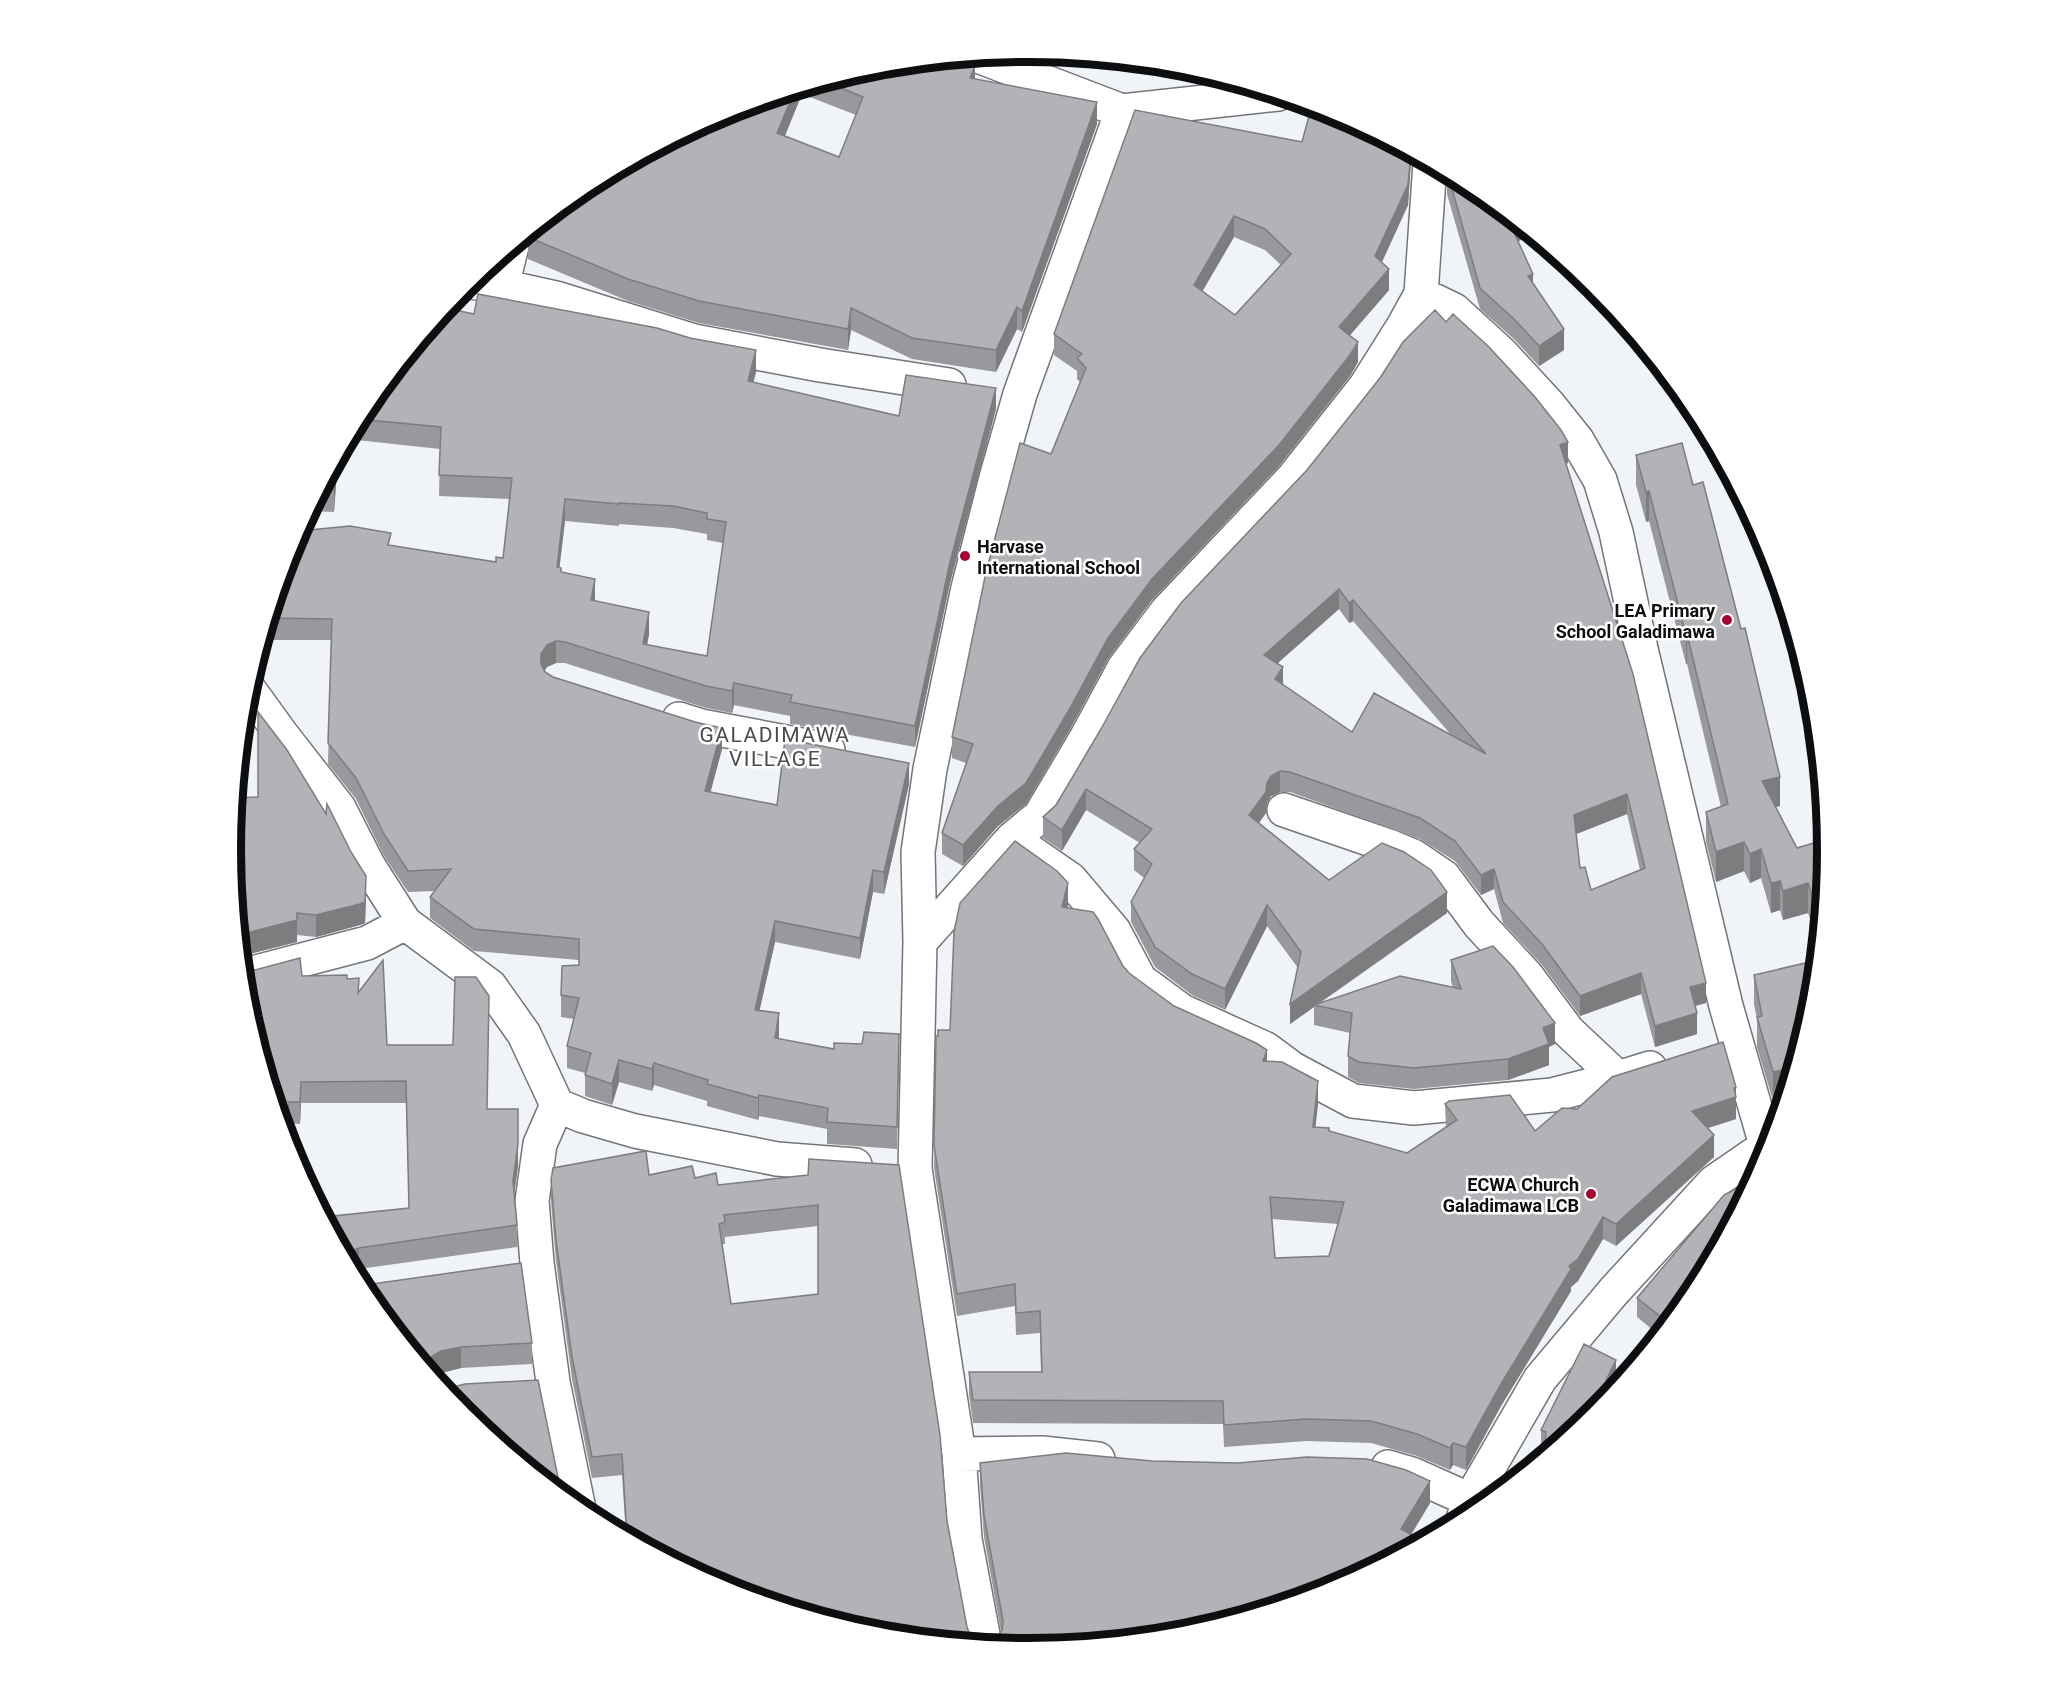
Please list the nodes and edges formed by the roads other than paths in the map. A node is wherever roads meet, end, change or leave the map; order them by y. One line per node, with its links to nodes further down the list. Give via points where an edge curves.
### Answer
1 (995, 63): 3 (street)
2 (1260, 96): 3 (street)
3 (1122, 111): 9 (street)
4 (1429, 170): 8 (street)
5 (509, 258): 7 (street)
6 (481, 283): 7 (street)
7 (502, 286): 9 (street, via 556,298 694,341 820,365)
8 (1421, 294): 16 (street, via 1365,387 1293,478 1167,611 1138,649 1040,816); 20 (street, via 1454,310 1502,354 1577,440 1600,480 1616,532)
9 (1020, 394): 14 (street, via 968,588)
10 (256, 699): 17 (street, via 339,808)
11 (647, 709): 12 (street, via 701,726)
12 (861, 756)
13 (896, 763): 14 (street)
14 (930, 769): 18 (street, via 918,852)
15 (1284, 810): 21 (street, via 1397,849 1444,877 1568,1031)
16 (1012, 839): 18 (street); 21 (street, via 1070,879 1114,932 1140,980 1182,1011 1266,1049 1293,1069 1353,1101 1414,1108 1552,1095)
17 (405, 924): 19 (street, via 367,943); 22 (street, via 490,986 524,1034)
18 (920, 942): 25 (street)
19 (251, 973)
20 (1736, 1041): 21 (street); 23 (street)
21 (1618, 1078)
22 (557, 1105): 25 (street, via 635,1131 777,1159); 26 (street, via 540,1143 525,1265)
23 (1765, 1132)
24 (1758, 1151): 32 (street, via 1714,1182 1540,1379)
25 (915, 1169): 28 (street)
26 (553, 1382): 27 (street); 31 (street)
27 (519, 1384)
28 (959, 1454): 29 (street, via 1042,1453); 34 (street, via 965,1539)
29 (1130, 1462)
30 (1359, 1462): 33 (street, via 1412,1474)
31 (576, 1495)
32 (1468, 1506)
33 (1464, 1509)
34 (984, 1637)

